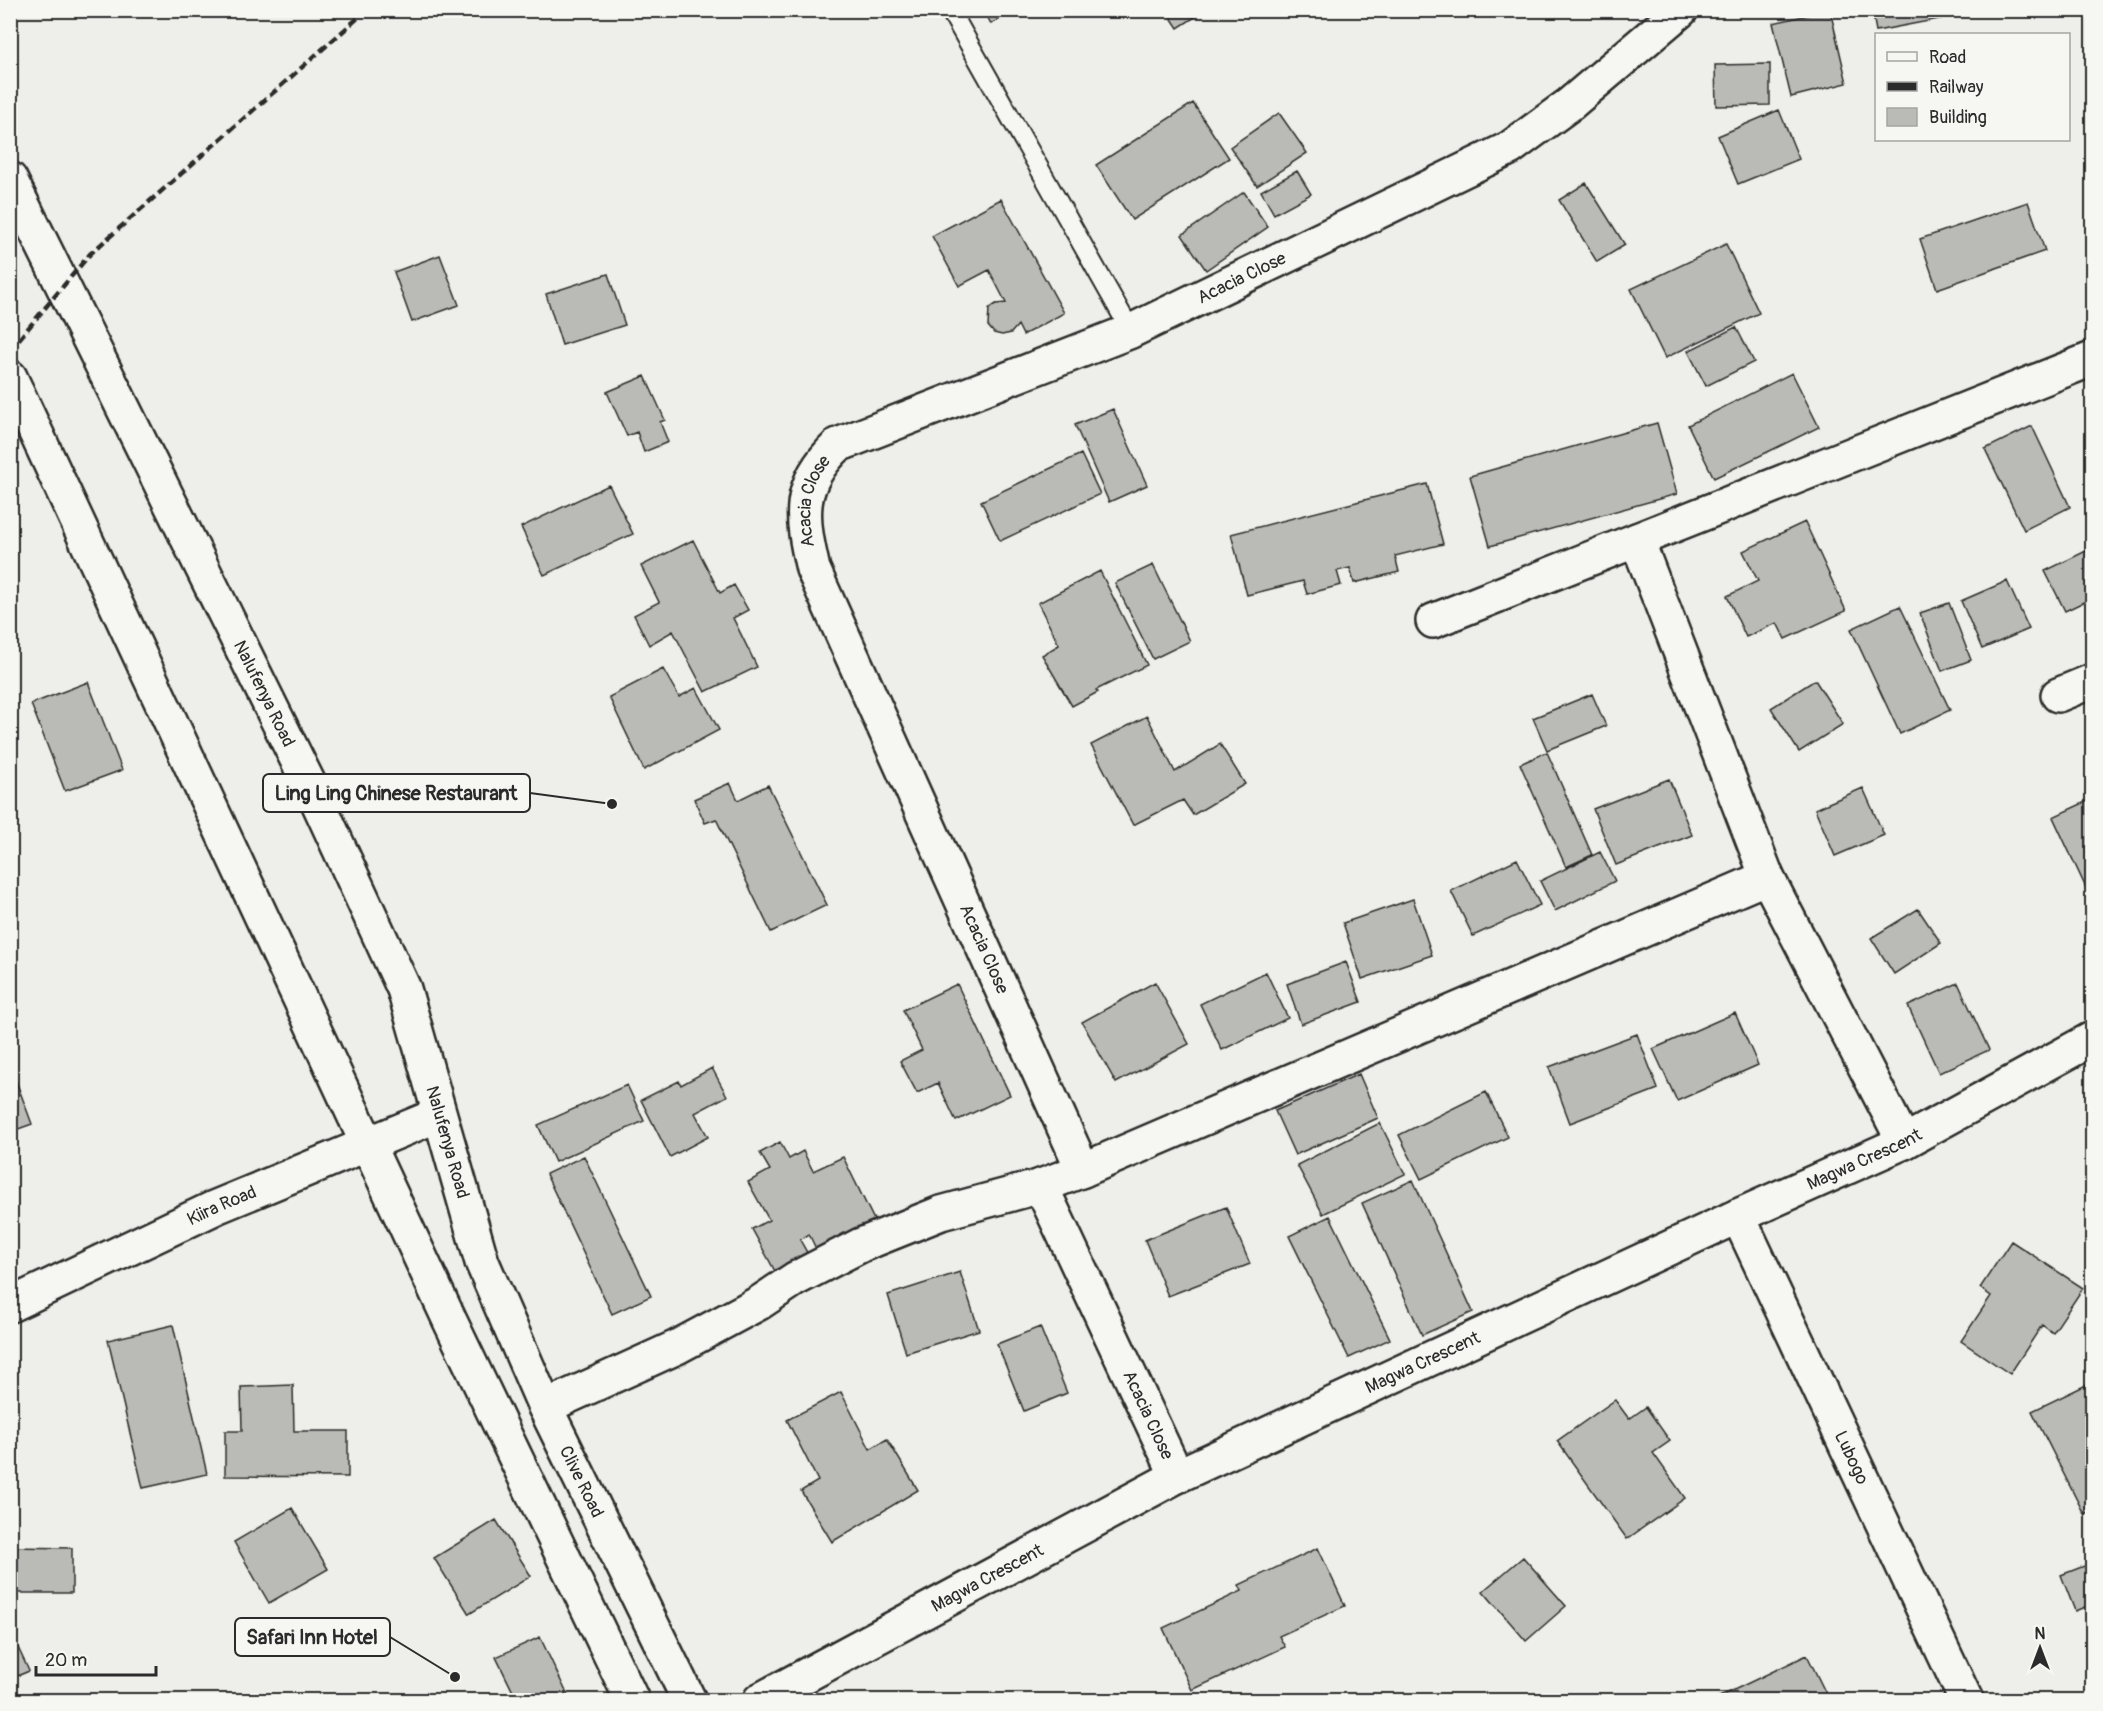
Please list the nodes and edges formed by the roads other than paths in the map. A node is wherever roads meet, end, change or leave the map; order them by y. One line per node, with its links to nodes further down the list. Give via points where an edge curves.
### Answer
1 (950, 10): 4 (lane)
2 (1681, 10): 4 (street, Acacia Close, via 1570,104 1510,148)
3 (10, 179): 13 (street, Nalufenya Road, via 317,800 399,978)
4 (1131, 331): 16 (street, Acacia Close, via 838,445 820,462 805,496 803,526 813,569)
5 (2092, 359): 7 (street)
6 (10, 376): 15 (street)
7 (1637, 540): 8 (street); 11 (street)
8 (1433, 621)
9 (2092, 681): 10 (street)
10 (2058, 695)
11 (1767, 877): 14 (street); 16 (street)
12 (2092, 1039): 14 (street, Magwa Crescent)
13 (438, 1115): 15 (street, Kiira Road); 19 (street, Nalufenya Road)
14 (1904, 1142): 18 (street, Magwa Crescent)
15 (369, 1144): 20 (street, Kiira Road, via 216,1207); 23 (street)
16 (1083, 1170): 17 (street)
17 (1041, 1186): 21 (street, via 941,1213 861,1245 677,1347); 22 (street, Acacia Close)
18 (1738, 1216): 22 (street, Magwa Crescent); 26 (street, Lubogo)
19 (482, 1262): 21 (street, Clive Road)
20 (10, 1305)
21 (545, 1407): 24 (street, Clive Road)
22 (1177, 1476): 25 (street, Magwa Crescent)
23 (632, 1701)
24 (689, 1701)
25 (760, 1701)
26 (1966, 1701)

